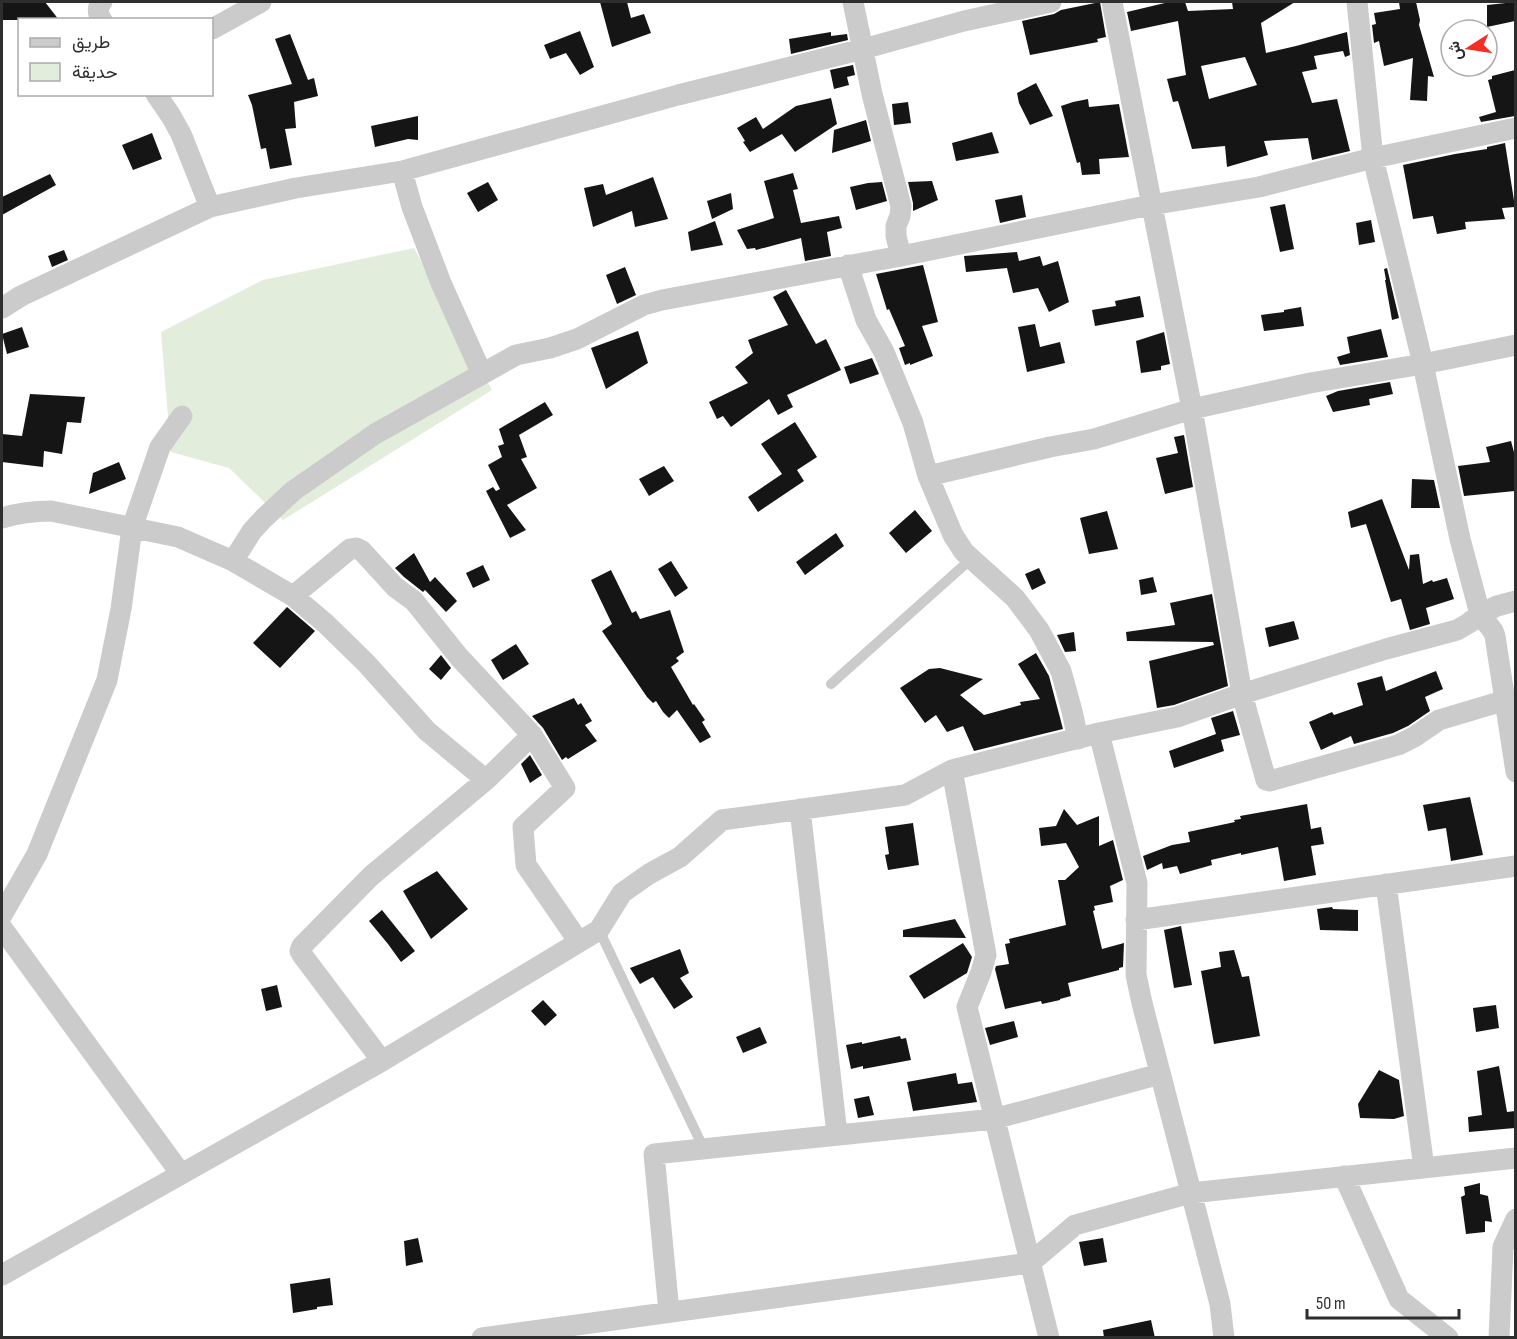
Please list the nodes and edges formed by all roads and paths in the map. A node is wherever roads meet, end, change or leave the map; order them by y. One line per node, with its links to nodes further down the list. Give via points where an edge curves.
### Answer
1 (102, 2): 7 (street, via 98,11)
2 (261, 2): 8 (street)
3 (853, 2): 9 (street)
4 (1051, 2): 9 (street)
5 (1112, 2): 14 (street)
6 (1357, 2): 12 (street)
7 (101, 18)
8 (213, 28)
9 (863, 49): 13 (street); 16 (street, via 901,206 896,226)
10 (157, 96): 15 (street, via 181,134)
11 (1515, 128): 12 (street)
12 (1373, 158): 14 (street, via 1259,187); 20 (street)
13 (402, 171): 15 (street); 21 (street, via 441,283)
14 (1151, 205): 16 (street); 22 (street)
15 (210, 207): 18 (street)
16 (901, 255): 17 (street)
17 (848, 266): 21 (street, via 644,305 577,339 516,355); 24 (street, via 866,320 884,352 913,423)
18 (2, 308)
19 (1515, 345): 20 (street)
20 (1424, 364): 22 (street, via 1310,383); 31 (street, via 1460,539)
21 (483, 374): 28 (street, via 375,434 293,491 252,531)
22 (1192, 409): 24 (street, via 1094,439); 33 (street)
23 (182, 416): 26 (street, via 160,447)
24 (928, 476): 27 (street, via 953,535)
25 (2, 518): 26 (street, via 51,511)
26 (132, 528): 28 (street, via 178,537); 44 (street, via 122,609 107,680 37,854)
27 (971, 559): 32 (lane); 37 (street, via 1015,598 1039,630 1061,671)
28 (233, 561): 29 (street)
29 (293, 596): 36 (street, via 350,549 362,551 414,601 459,657); 40 (street, via 366,663 427,731)
30 (1515, 601): 31 (street)
31 (1480, 614): 33 (street, via 1457,630); 34 (street, via 1495,636)
32 (831, 684)
33 (1242, 694): 34 (street, via 1264,777 1269,781 1398,745 1439,720); 35 (street, via 1177,717)
34 (1506, 700): 39 (street)
35 (1099, 733): 37 (street); 45 (street, via 1137,883)
36 (532, 735): 40 (street); 48 (street, via 565,788 523,827 526,865)
37 (1078, 739): 38 (street)
38 (952, 770): 41 (street, via 905,795); 51 (street, via 986,955 967,1007)
39 (1515, 772)
40 (486, 780): 49 (street, via 371,876 300,951)
41 (800, 809): 47 (street, via 722,820 680,857 622,893); 52 (street)
42 (1515, 866): 43 (street)
43 (1386, 884): 45 (street); 55 (street)
44 (2, 915)
45 (1136, 920): 50 (street, via 1136,975)
46 (2, 928): 56 (street)
47 (599, 930): 48 (street); 53 (lane)
48 (579, 942): 49 (street)
49 (382, 1061): 56 (street)
50 (1160, 1074): 51 (street); 58 (street)
51 (994, 1119): 52 (street); 60 (street)
52 (837, 1134): 53 (street)
53 (704, 1149): 62 (street, via 654,1154)
54 (1515, 1158): 55 (street)
55 (1424, 1168): 57 (street)
56 (181, 1174): 61 (street)
57 (1344, 1176): 58 (street); 66 (street, via 1399,1299)
58 (1191, 1192): 60 (street, via 1075,1225); 65 (street, via 1220,1304)
59 (1515, 1219): 67 (street, via 1503,1247)
60 (1030, 1263): 62 (street); 64 (street)
61 (2, 1275)
62 (669, 1312): 63 (street)
63 (482, 1338)
64 (1049, 1338)
65 (1224, 1338)
66 (1448, 1338)
67 (1498, 1338)

